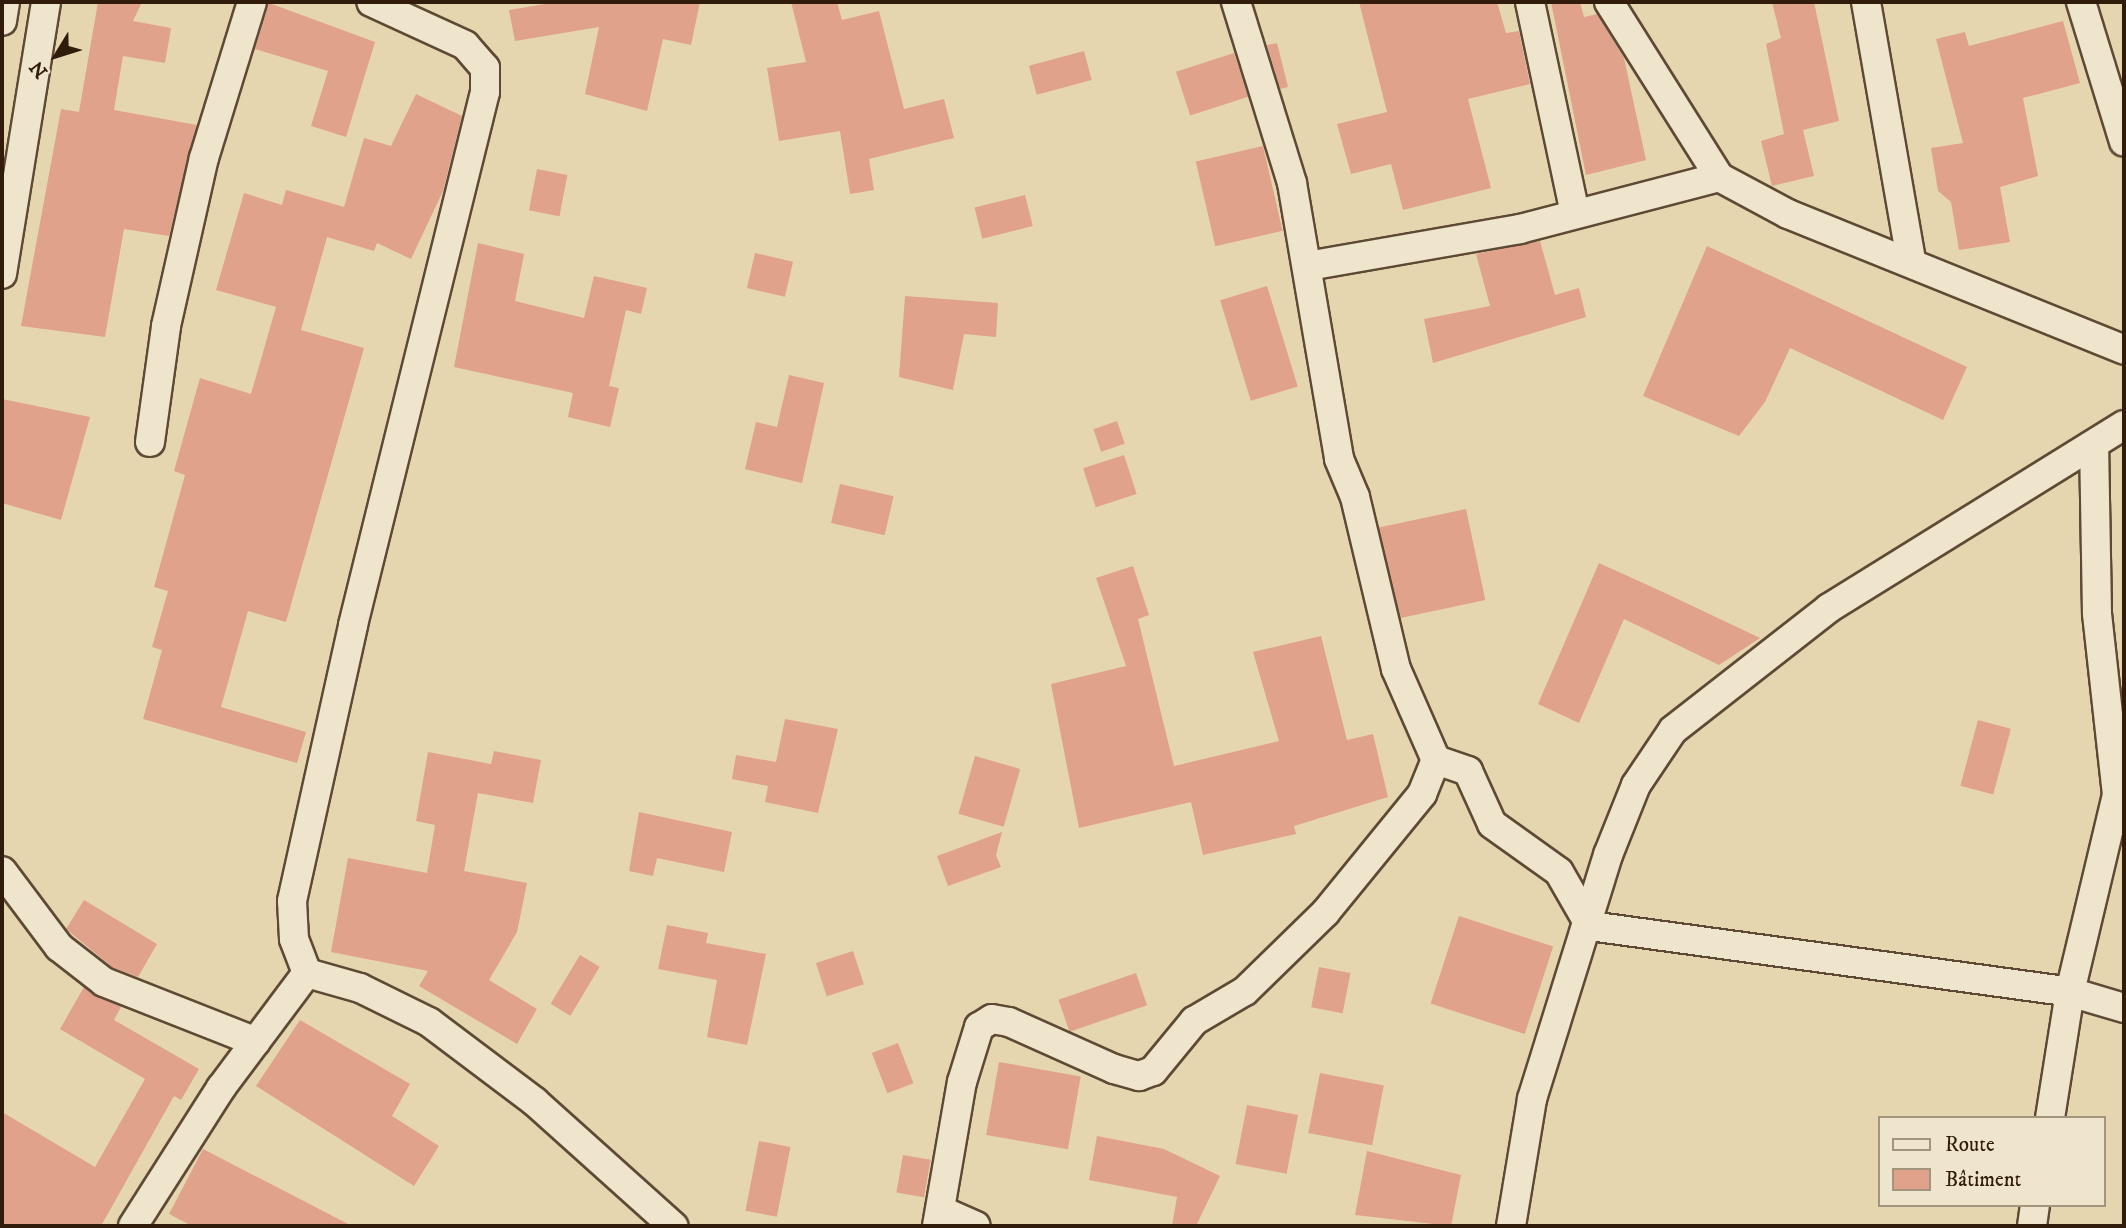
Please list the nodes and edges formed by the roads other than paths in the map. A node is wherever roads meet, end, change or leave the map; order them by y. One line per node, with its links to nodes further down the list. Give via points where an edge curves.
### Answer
1 (5, 2): 10 (street)
2 (46, 2): 16 (street)
3 (252, 2): 19 (street, via 204,158 166,326)
4 (371, 2): 24 (street, via 465,46 485,68 485,92 353,625 292,901 294,939)
5 (1236, 2): 15 (street, via 1292,183)
6 (1530, 2): 13 (street)
7 (1609, 2): 12 (street)
8 (1866, 2): 14 (street)
9 (2081, 2): 11 (street)
10 (2, 21)
11 (2124, 142)
12 (1718, 177): 13 (street); 14 (street, via 1788,214)
13 (1575, 213): 15 (street, via 1520,229)
14 (1911, 259): 17 (street)
15 (1308, 266): 21 (street, via 1339,459 1354,496 1396,669)
16 (2, 274)
17 (2124, 351)
18 (2124, 425): 20 (street)
19 (150, 442)
20 (2094, 447): 23 (street, via 1829,608 1673,730 1619,823); 25 (street, via 2097,613 2117,796)
21 (1436, 760): 23 (street, via 1468,771 1492,824 1559,872); 30 (street, via 1422,794 1325,913 1245,991 1194,1021 1153,1071 1114,1069 1009,1022 992,1019 979,1027 961,1082)
22 (2, 871): 27 (street, via 59,947 104,982)
23 (1590, 926): 25 (street); 34 (street, via 1532,1099)
24 (307, 972): 27 (street); 32 (street, via 360,988 429,1022 535,1101)
25 (2070, 992): 26 (street); 28 (street)
26 (2124, 1007)
27 (256, 1042): 31 (street)
28 (2050, 1116)
29 (2035, 1207): 35 (street)
30 (938, 1218): 33 (street)
31 (133, 1226)
32 (673, 1226)
33 (976, 1226)
34 (1511, 1226)
35 (2032, 1226)

